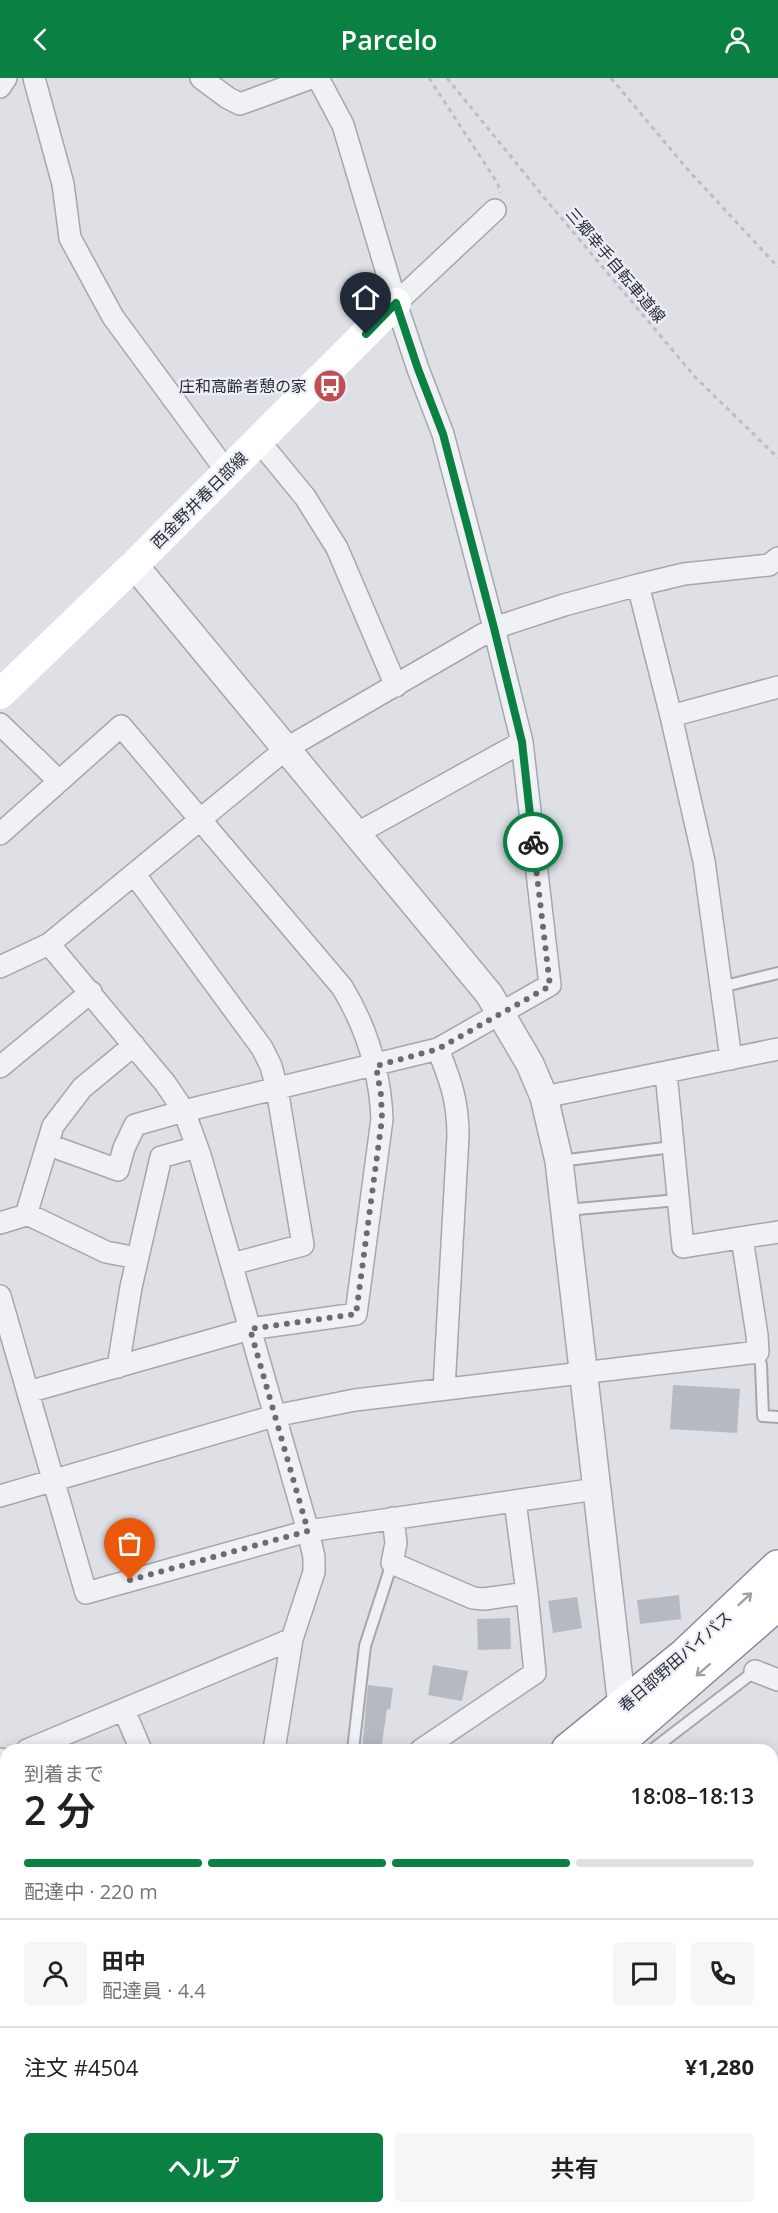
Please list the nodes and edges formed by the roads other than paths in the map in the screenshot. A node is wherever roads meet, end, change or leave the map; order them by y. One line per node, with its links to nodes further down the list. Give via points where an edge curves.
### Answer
1 (6, 78): 6 (street)
2 (34, 78): 10 (street, via 63,184 70,238 113,317)
3 (201, 78): 4 (street, via 240,104)
4 (311, 78)
5 (318, 78): 8 (street, via 343,125)
6 (0, 87)
7 (495, 210): 8 (street)
8 (396, 303): 9 (main road, 西金野井春日部線); 14 (street, via 443,434)
9 (259, 441): 10 (main road, 西金野井春日部線); 15 (street, via 305,497 337,548)
10 (227, 472): 12 (main road, 西金野井春日部線)
11 (778, 558): 13 (street, via 769,565 684,574)
12 (134, 565): 17 (main road, 西金野井春日部線); 21 (street)
13 (638, 585): 14 (street); 18 (street)
14 (494, 628): 15 (street); 20 (street)
15 (396, 686): 21 (street)
16 (778, 687): 18 (street)
17 (0, 694)
18 (671, 716): 30 (street, via 704,861)
19 (0, 724): 22 (street)
20 (522, 742): 25 (street); 32 (street, via 550,986)
21 (287, 748): 23 (street); 25 (street)
22 (59, 781): 23 (street, via 121,726); 24 (street)
23 (198, 819): 26 (street); 37 (street, via 342,987 357,1011)
24 (0, 834)
25 (356, 834): 32 (street)
26 (135, 874): 27 (street); 40 (street, via 262,1048)
27 (50, 944): 28 (street); 31 (street)
28 (0, 967)
29 (778, 973): 30 (lane)
30 (721, 987): 36 (street)
31 (91, 992): 33 (street); 38 (street)
32 (502, 1013): 34 (street); 41 (street)
33 (134, 1045): 42 (street); 43 (street, via 82,1088 53,1126)
34 (438, 1049): 37 (street); 60 (street, via 453,1086 458,1112)
35 (778, 1049): 36 (street)
36 (731, 1059): 39 (street)
37 (376, 1066): 40 (street); 56 (street, via 382,1119 356,1314)
38 (0, 1067)
39 (666, 1073): 41 (street); 45 (street)
40 (277, 1089): 42 (street); 54 (street, via 303,1245)
41 (544, 1097): 46 (street)
42 (184, 1111): 43 (street, via 135,1125 118,1170); 44 (street)
43 (49, 1145): 49 (street)
44 (197, 1147): 53 (street, via 161,1157); 54 (street)
45 (672, 1147): 46 (lane); 47 (street)
46 (559, 1161): 48 (street)
47 (678, 1200): 48 (lane); 52 (street, via 682,1247)
48 (566, 1210): 59 (street)
49 (27, 1214): 50 (street); 53 (street, via 106,1252)
50 (0, 1223)
51 (778, 1232): 52 (street)
52 (742, 1238): 57 (street)
53 (137, 1258): 58 (street)
54 (232, 1264): 56 (street)
55 (0, 1296): 61 (street)
56 (250, 1329): 58 (street); 62 (street)
57 (758, 1352): 59 (street); 63 (lane, via 763,1416)
58 (118, 1367): 61 (street)
59 (584, 1373): 60 (street); 65 (street)
60 (444, 1389): 62 (street, via 355,1400)
61 (28, 1392): 64 (street)
62 (274, 1416): 64 (street); 69 (street)
63 (778, 1417)
64 (53, 1481): 66 (street); 69 (street, via 86,1593)
65 (596, 1489): 67 (street); 78 (street)
66 (0, 1496)
67 (514, 1501): 68 (street); 72 (street)
68 (393, 1518): 69 (street); 70 (street, via 396,1543)
69 (308, 1531): 74 (street, via 314,1572)
70 (392, 1563): 72 (street, via 473,1598); 82 (lane, via 365,1646)
71 (778, 1567): 78 (highway, 春日部野田バイパス, one-way to 71, via 685,1655)
72 (527, 1593): 83 (street, via 535,1673)
73 (778, 1603): 78 (highway, 春日部野田バイパス, one-way to 78)
74 (292, 1639): 77 (street); 81 (street)
75 (755, 1671): 76 (street); 78 (lane)
76 (778, 1680)
77 (124, 1710): 79 (street); 80 (street)
78 (627, 1739): 84 (highway, 春日部野田バイパス)
79 (42, 1744)
80 (138, 1744)
81 (274, 1744)
82 (354, 1744)
83 (431, 1744)
84 (600, 1744)

